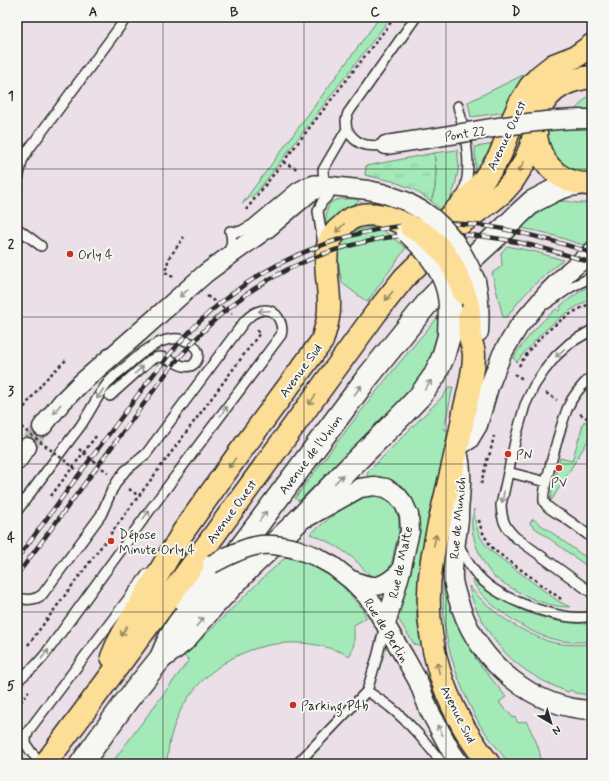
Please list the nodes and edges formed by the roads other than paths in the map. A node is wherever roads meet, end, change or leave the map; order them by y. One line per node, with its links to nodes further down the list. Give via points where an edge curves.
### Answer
1 (127, 17): 12 (lane, via 29,149 22,161)
2 (416, 17): 7 (lane, via 348,113)
3 (592, 45): 13 (main road, Avenue Ouest, via 577,56 554,65 530,87 512,121 500,155 476,190)
4 (592, 77): 8 (main road, Avenue Ouest, via 573,80 554,91 540,109)
5 (458, 106): 13 (lane, via 466,144 468,176 464,193)
6 (592, 119): 9 (street, Pont 22, bridge, via 546,121)
7 (347, 129): 9 (lane, via 351,136 365,145); 11 (lane, via 323,170)
8 (535, 131): 10 (main road, via 541,155 547,165 566,180); 22 (main road, Avenue Ouest, one-way to 22, via 532,147 512,182 492,201 458,225)
9 (386, 145)
10 (585, 184): 44 (street, Avenue de l'Union, one-way to 10, via 175,629 215,582 367,378 430,300 532,202 569,185)
11 (324, 188): 14 (street, Avenue Sud, via 331,186 368,190 405,201); 18 (street, Avenue Sud, via 309,193 268,228); 18 (lane, via 314,180 304,183 252,225 239,232 230,231 231,246); 19 (lane, via 318,211); 20 (street, via 316,204 278,236)
12 (17, 190)
13 (456, 209): 22 (main road, Avenue Ouest, via 417,251)
14 (414, 223): 19 (main road, Avenue Sud, one-way to 19, via 375,214 350,219 331,239 327,248); 23 (main road, Avenue Sud, bridge, via 442,249 459,278)
15 (17, 228): 16 (lane)
16 (41, 246)
17 (592, 252): 24 (street, via 553,287)
18 (225, 259): 20 (street, Avenue Sud)
19 (326, 263): 34 (main road, Avenue Sud, one-way to 34, via 329,308 322,341)
20 (206, 273): 28 (street, Avenue Sud, one-way to 28, via 80,384)
21 (592, 277): 24 (lane, via 554,298)
22 (404, 278): 42 (main road, Avenue Ouest, one-way to 42)
23 (464, 294): 29 (main road, Avenue Sud, via 470,317 470,339 474,354 472,377); 33 (street, one-way to 23, via 420,396 435,375 443,357)
24 (519, 326): 29 (street, via 502,354 478,425 469,440)
25 (592, 330): 30 (lane, one-way to 30, via 570,343 556,356 534,386 525,405)
26 (592, 376): 31 (lane, via 575,393 568,407)
27 (110, 396): 32 (lane, one-way to 32, via 154,358 165,358 184,367 190,366 196,363 199,355 197,350 193,344 179,339 160,342 114,376)
28 (42, 427)
29 (457, 447): 36 (street, Rue de Munich, via 461,474); 56 (main road, Avenue Sud, one-way to 29, via 479,752 450,701 432,645 429,618 431,562)
30 (508, 472): 31 (lane); 39 (lane, one-way to 39, via 501,505 503,523 515,537)
31 (546, 482): 35 (lane, via 543,496 547,506)
32 (17, 511)
33 (296, 523): 37 (street, Rue de Malte, via 360,488 386,488 397,495 409,515 410,531); 44 (street, one-way to 33, via 184,640 250,567)
34 (183, 532): 45 (main road, Avenue Sud, one-way to 45, via 117,645 112,655); 49 (lane, via 146,574)
35 (592, 538)
36 (456, 539): 41 (lane, via 480,577 500,593 554,614); 48 (street, Rue de Munich, via 453,580 457,599 465,619 488,656 517,683 538,696 562,705)
37 (401, 571): 38 (street, via 390,581 372,586); 43 (street, Rue de Malte)
38 (351, 580): 42 (street, Rue de Berlin, bridge, via 333,566 296,549 276,545 256,546 212,564 190,585 168,614 160,619); 43 (street, Rue de Berlin, via 373,604)
39 (592, 593)
40 (17, 597): 46 (lane, one-way to 40, via 44,656 281,335 282,326 274,313 259,311 244,322 146,454 118,480 101,515 42,595 35,599)
41 (591, 617)
42 (153, 619): 45 (main road, Avenue Ouest)
43 (386, 624): 47 (lane); 55 (street, Rue de Berlin, one-way to 43, via 429,710 418,681)
44 (161, 658): 52 (street, Avenue de l'Union)
45 (112, 672): 51 (main road, Avenue Ouest)
46 (17, 681)
47 (367, 691): 53 (lane); 54 (lane, via 405,720)
48 (592, 710)
49 (29, 730): 50 (lane); 51 (lane, via 27,746)
50 (17, 746)
51 (44, 764)
52 (81, 764)
53 (297, 764)
54 (443, 764)
55 (460, 764)
56 (489, 764)

